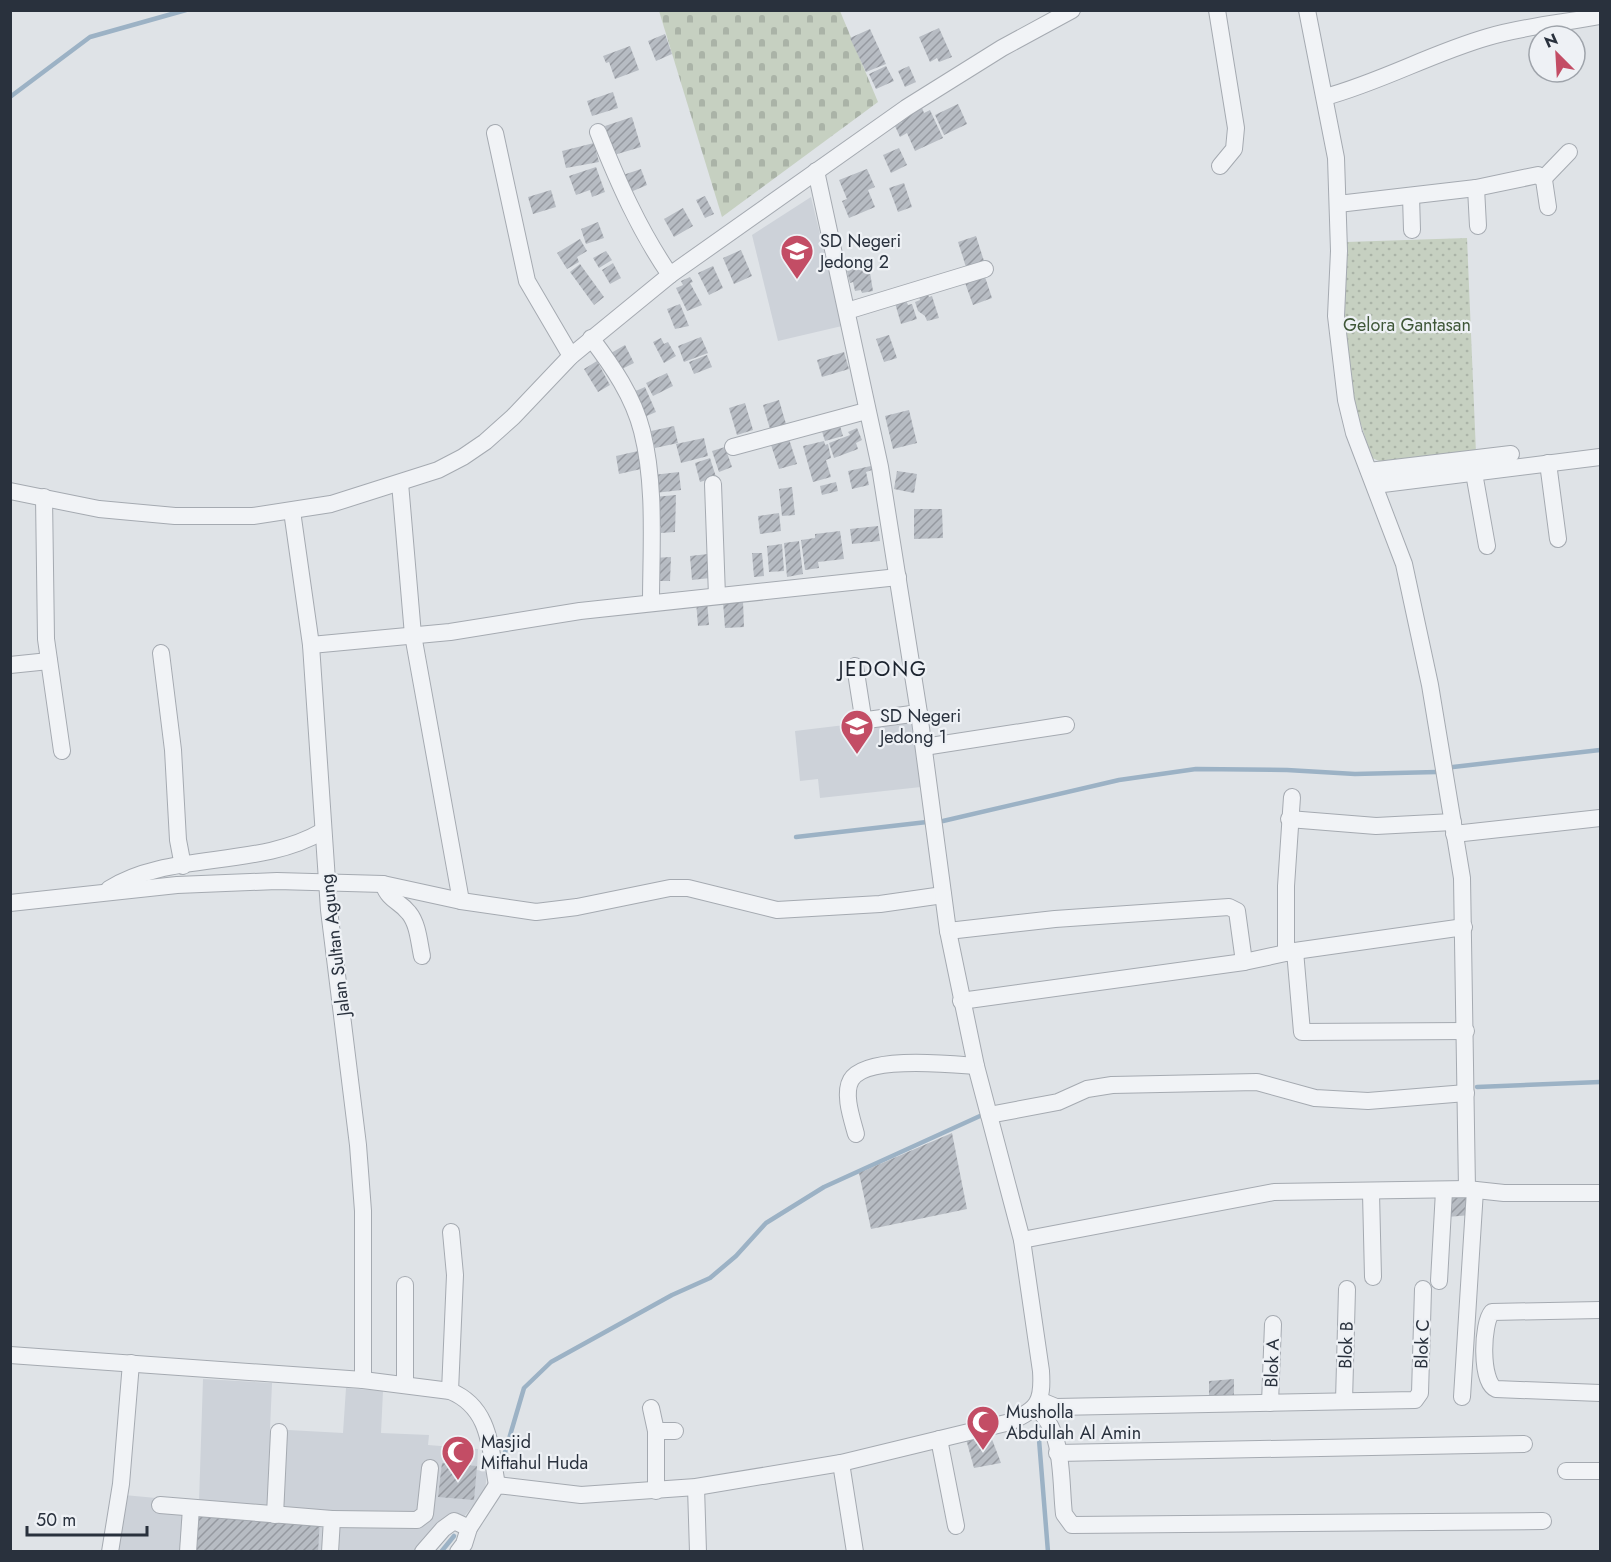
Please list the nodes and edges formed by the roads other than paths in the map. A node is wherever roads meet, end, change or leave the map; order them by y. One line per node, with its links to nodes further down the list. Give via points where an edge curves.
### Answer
1 (1072, 10): 10 (street, via 906,108)
2 (1217, 10): 9 (street, via 1236,128 1234,149)
3 (1307, 10): 5 (street)
4 (1600, 16): 5 (street, via 1487,37)
5 (1325, 97): 14 (street, via 1336,158)
6 (597, 132): 19 (street, via 624,195)
7 (495, 133): 22 (street, via 527,281)
8 (1569, 152): 11 (street)
9 (1220, 166)
10 (816, 171): 19 (street); 20 (street)
11 (1543, 179): 12 (street, via 1533,175); 15 (street)
12 (1476, 188): 13 (street); 16 (street)
13 (1411, 196): 14 (street); 17 (street)
14 (1338, 204): 29 (street, via 1336,316 1340,356 1354,433)
15 (1548, 207)
16 (1478, 226)
17 (1412, 230)
18 (985, 269): 20 (street)
19 (670, 275): 21 (street)
20 (847, 311): 23 (street)
21 (591, 338): 22 (street); 39 (street, via 618,374 642,432 650,500)
22 (571, 356): 30 (street, via 485,442 463,458)
23 (866, 411): 24 (street); 37 (street, via 880,467)
24 (733, 447)
25 (1511, 454): 29 (street)
26 (1600, 457): 27 (street)
27 (1548, 463): 28 (street); 35 (street)
28 (1474, 472): 29 (street); 36 (street)
29 (1372, 478): 53 (street, via 1404,564)
30 (400, 483): 34 (street); 40 (street)
31 (713, 484): 38 (street)
32 (10, 491): 33 (street)
33 (44, 497): 34 (street, via 99,509 175,516 253,516); 43 (street)
34 (292, 511): 41 (street, Jalan Sultan Agung)
35 (1558, 539)
36 (1487, 546)
37 (898, 578): 38 (street); 46 (street)
38 (717, 596): 39 (street)
39 (651, 603): 40 (street)
40 (413, 635): 41 (street); 60 (street)
41 (311, 645): 54 (street, Jalan Sultan Agung)
42 (161, 653): 55 (street)
43 (49, 661): 44 (street); 49 (street)
44 (10, 665)
45 (855, 666): 46 (street, via 863,717 867,720)
46 (920, 713): 48 (street)
47 (1066, 725): 48 (street)
48 (924, 747): 59 (street)
49 (62, 751)
50 (1292, 797): 52 (street)
51 (1600, 818): 53 (street)
52 (1289, 819): 53 (street); 64 (street)
53 (1454, 828): 62 (street)
54 (323, 831): 55 (street, via 283,847); 56 (street, Jalan Sultan Agung)
55 (183, 866): 58 (street, via 126,878)
56 (327, 881): 57 (street); 58 (street, via 218,882); 88 (street, Jalan Sultan Agung, via 363,1211)
57 (383, 884): 60 (street); 65 (street, via 390,898 409,913 415,924)
58 (106, 891): 61 (street)
59 (944, 895): 60 (street, via 787,910 755,906 688,888 536,912); 63 (street)
60 (461, 901)
61 (10, 903)
62 (1464, 927): 64 (street); 68 (street)
63 (948, 931): 66 (street, via 1233,907 1237,911); 67 (street)
64 (1291, 952): 66 (street); 68 (street, via 1300,1025 1305,1033)
65 (422, 956)
66 (1244, 962): 67 (street)
67 (962, 1001): 69 (street)
68 (1466, 1031): 70 (street)
69 (976, 1066): 71 (street); 72 (street, via 914,1061 857,1072 848,1091)
70 (1466, 1093): 71 (street, via 1368,1101 1315,1098 1257,1082 1112,1085 1087,1089 1058,1102); 73 (street)
71 (989, 1115): 78 (street)
72 (856, 1134)
73 (1471, 1190): 74 (street); 76 (street); 92 (street)
74 (1444, 1191): 75 (street); 80 (street)
75 (1371, 1193): 78 (street, via 1274,1192); 79 (street)
76 (1600, 1193)
77 (451, 1232): 90 (street, via 455,1275)
78 (1022, 1240): 95 (street, via 1041,1371)
79 (1373, 1277)
80 (1439, 1281)
81 (405, 1285): 89 (street)
82 (1347, 1289): 93 (street, Blok B)
83 (1423, 1289): 93 (street, Blok C, via 1418,1398)
84 (1600, 1310): 91 (street, via 1492,1312 1488,1319 1485,1371 1487,1381 1496,1389)
85 (1273, 1324): 94 (street, Blok A)
86 (10, 1355): 87 (street)
87 (131, 1363): 88 (street); 117 (street, via 121,1484)
88 (363, 1380): 89 (street)
89 (405, 1385): 90 (street)
90 (450, 1391): 107 (street, via 475,1407 486,1424)
91 (1600, 1393)
92 (1462, 1397)
93 (1344, 1401): 94 (street)
94 (1270, 1403): 95 (street, via 1056,1407)
95 (1037, 1404): 100 (street, via 1010,1422); 102 (street, via 1053,1428)
96 (651, 1408): 97 (street)
97 (656, 1431): 98 (street); 109 (street)
98 (675, 1431)
99 (279, 1432): 112 (street)
100 (939, 1439): 103 (street); 115 (street)
101 (1524, 1444): 102 (street)
102 (1057, 1454): 114 (street, via 1064,1514 1072,1525 1080,1527)
103 (841, 1463): 108 (street); 123 (street)
104 (429, 1468): 113 (street, via 422,1518)
105 (1566, 1471): 106 (street)
106 (1600, 1471)
107 (497, 1485): 109 (street, via 572,1494); 116 (street)
108 (696, 1487): 109 (street); 122 (street)
109 (656, 1491)
110 (160, 1505): 111 (street)
111 (191, 1508): 112 (street); 118 (street)
112 (275, 1515): 113 (street)
113 (332, 1519): 119 (street)
114 (1543, 1521)
115 (956, 1526)
116 (469, 1528): 120 (street, via 454,1521); 121 (street)
117 (110, 1551)
118 (188, 1551)
119 (330, 1551)
120 (423, 1551)
121 (458, 1551)
122 (698, 1551)
123 (855, 1551)

